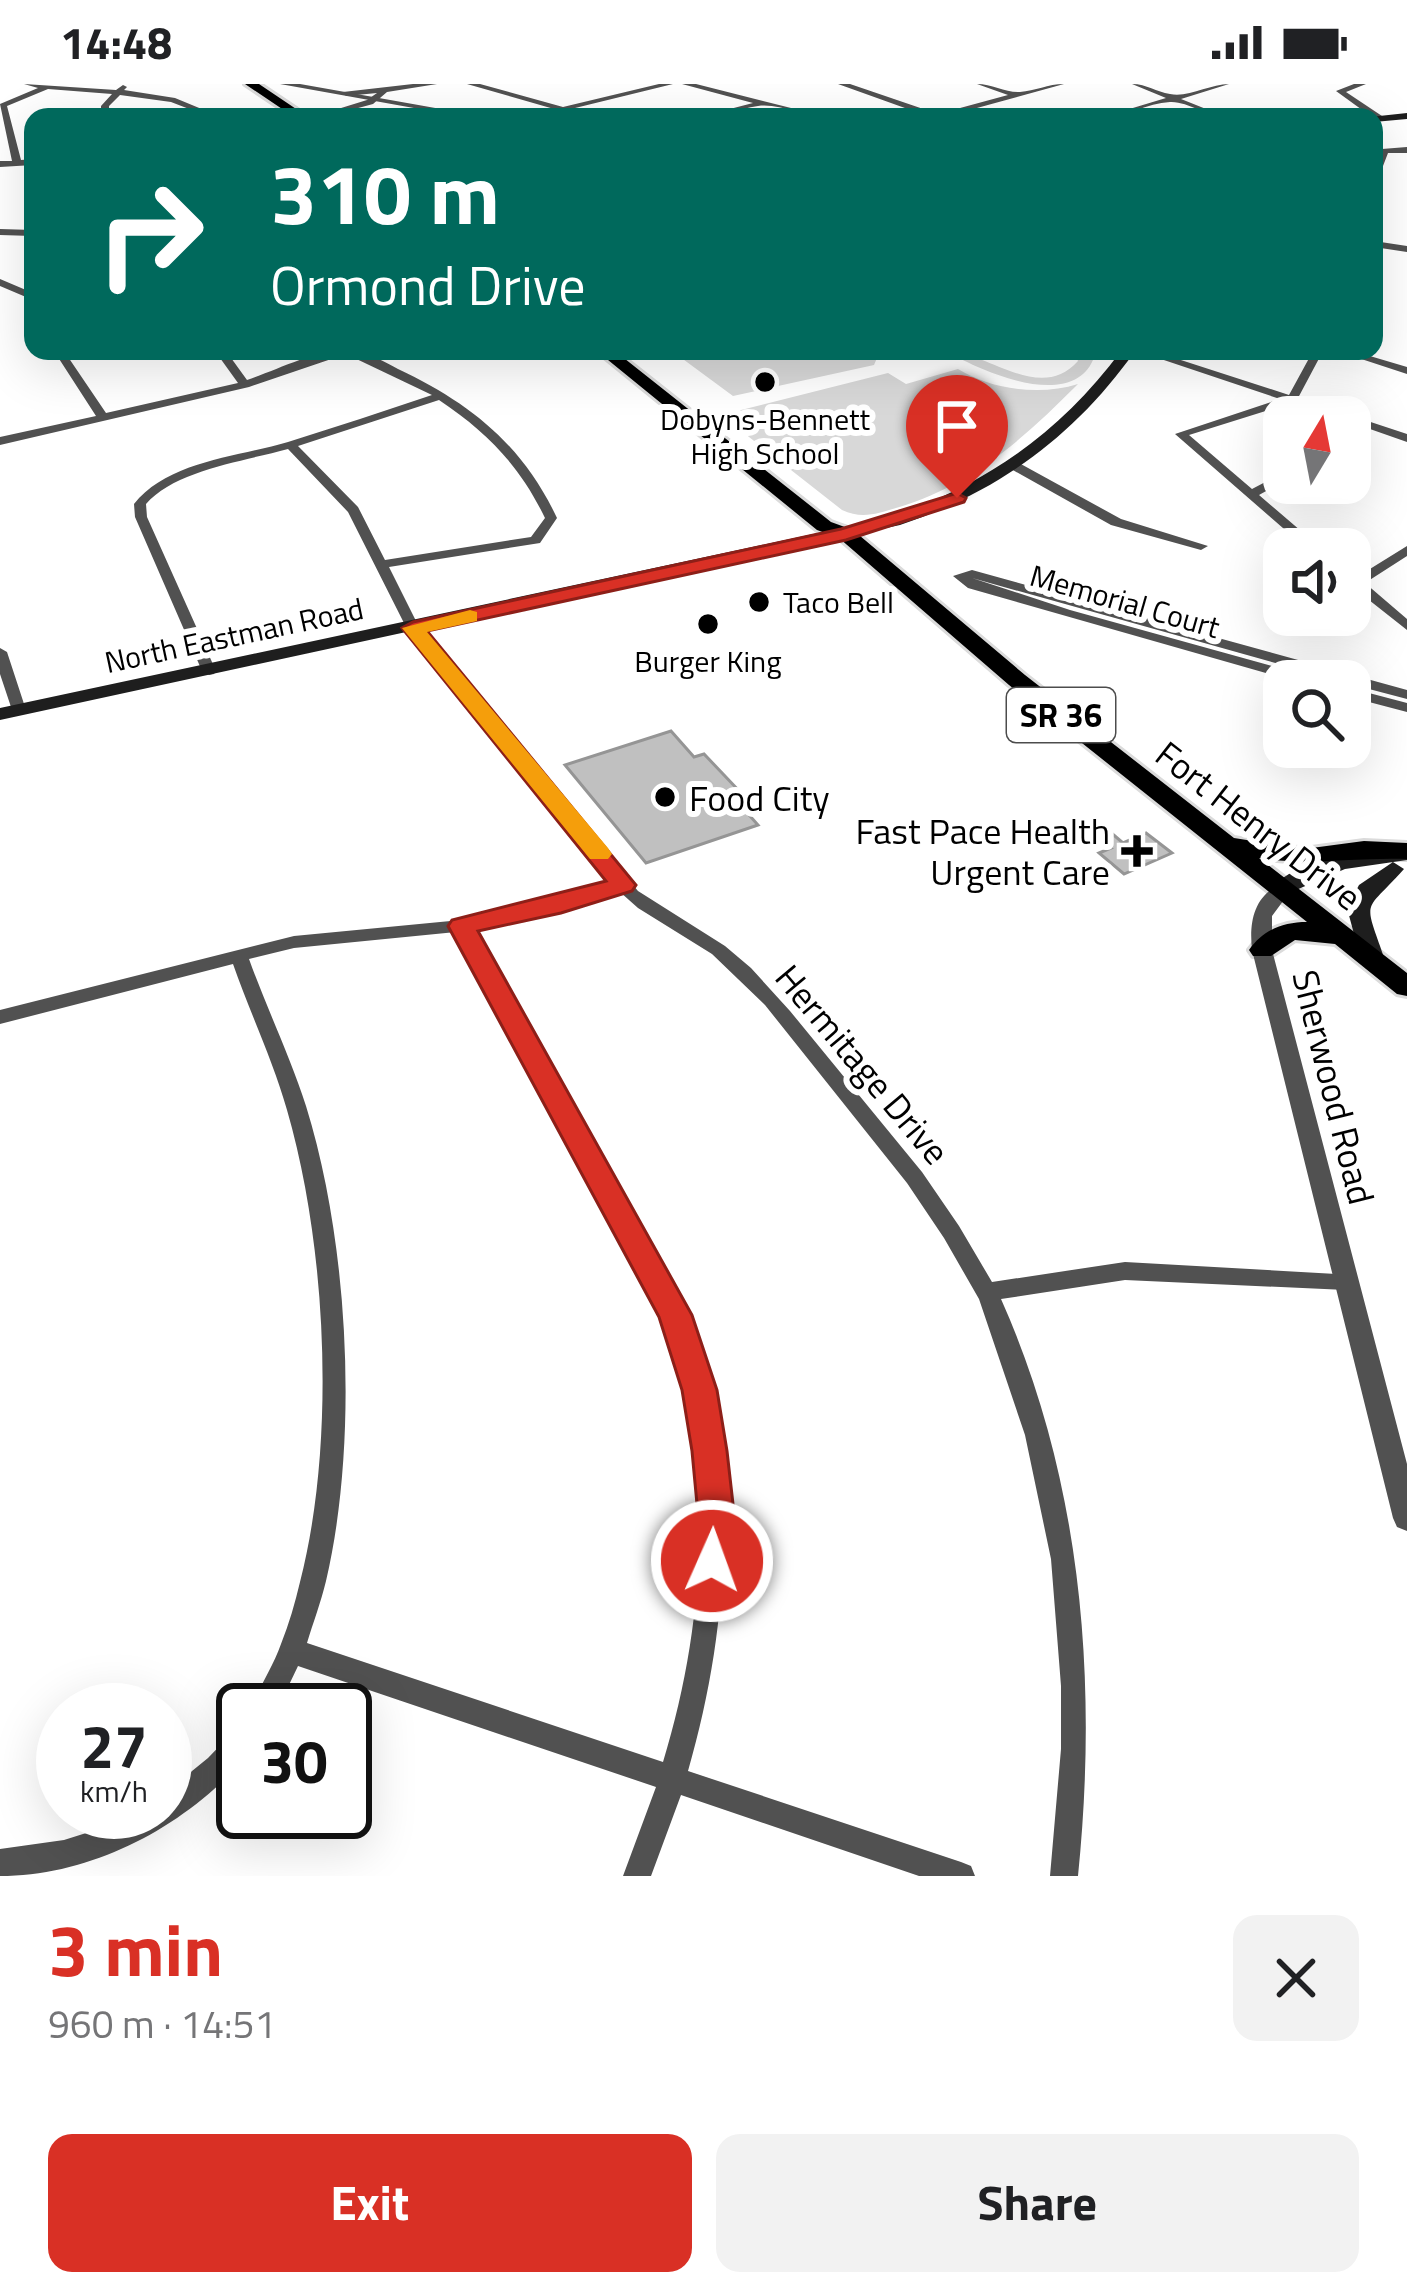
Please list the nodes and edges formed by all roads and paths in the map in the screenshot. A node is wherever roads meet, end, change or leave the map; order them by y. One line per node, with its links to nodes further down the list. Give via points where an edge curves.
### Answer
1 (28, 84): 15 (street)
2 (127, 84): 17 (street)
3 (284, 84): 18 (street)
4 (433, 84): 16 (street)
5 (471, 84): 29 (street)
6 (669, 84): 29 (street)
7 (686, 84): 22 (street)
8 (842, 84): 32 (street)
9 (981, 84): 19 (street)
10 (1060, 84): 19 (street)
11 (1136, 84): 20 (street)
12 (1225, 84): 20 (street)
13 (1362, 84): 36 (street, via 1340,91)
14 (261, 86): 25 (main road); 26 (main road)
15 (46, 87): 17 (street); 39 (street, via 3,105)
16 (392, 88): 18 (street); 21 (street)
17 (114, 92): 23 (street); 24 (street)
18 (346, 94): 21 (street)
19 (1016, 95): 33 (street)
20 (1178, 97): 34 (street); 35 (street)
21 (375, 99): 27 (street); 28 (street)
22 (761, 103): 30 (street); 31 (street)
23 (108, 108)
24 (201, 108)
25 (290, 108)
26 (304, 108)
27 (346, 108)
28 (428, 108)
29 (566, 108)
30 (740, 108)
31 (783, 108)
32 (911, 108)
33 (969, 108)
34 (1139, 108)
35 (1202, 108)
36 (1363, 108)
37 (1407, 150): 38 (street, via 1388,149)
38 (1383, 160)
39 (17, 163): 40 (street); 41 (street)
40 (24, 163)
41 (0, 164)
42 (65, 360): 58 (street)
43 (227, 360): 53 (street)
44 (319, 360): 53 (street)
45 (366, 360): 54 (street)
46 (616, 360): 67 (main road, Fort Henry Drive / SR 36, via 824,526)
47 (638, 360): 67 (main road, Fort Henry Drive / SR 36, via 842,519)
48 (1121, 360): 63 (main road, North Eastman Road)
49 (1170, 360): 55 (street)
50 (1313, 360): 56 (street)
51 (1371, 360): 52 (street)
52 (1407, 371)
53 (245, 385): 58 (street)
54 (443, 395): 62 (street); 70 (street, via 500,442 551,518 535,540)
55 (1283, 396)
56 (1294, 396)
57 (1263, 407): 65 (street, via 1181,434)
58 (104, 419): 61 (street)
59 (1373, 426): 60 (street)
60 (1407, 437)
61 (0, 441)
62 (290, 446): 70 (street, Hermitage Drive, via 340,491); 78 (street, via 180,475 140,504)
63 (1015, 466): 67 (main road, North Eastman Road, via 957,498); 68 (street, via 1116,522)
64 (1263, 488): 65 (street)
65 (1250, 495): 66 (street)
66 (1290, 528)
67 (846, 534): 75 (main road, North Eastman Road); 83 (main road, Fort Henry Drive / SR 36)
68 (1201, 546)
69 (1407, 550): 71 (street)
70 (382, 564): 75 (street, Hermitage Drive)
71 (1371, 571)
72 (1371, 596): 74 (street)
73 (1126, 623): 73 (street, Memorial Court, via 968,573 960,576 974,585); 77 (street, Memorial Court); 79 (street, Memorial Court)
74 (1407, 626)
75 (413, 628): 78 (main road, North Eastman Road); 85 (street, Hermitage Drive)
76 (0, 652): 82 (street)
77 (1263, 666)
78 (209, 671): 82 (main road, North Eastman Road)
79 (1407, 695)
80 (1371, 698): 81 (street)
81 (1407, 708)
82 (9, 712)
83 (1225, 844): 84 (main road, via 1304,857 1364,849); 86 (main road, Fort Henry Drive / SR 36)
84 (1404, 861): 86 (main road); 91 (main road, via 1362,891 1357,904)
85 (623, 885): 87 (street); 95 (street, Hermitage Drive, via 745,973 908,1167)
86 (1282, 889): 88 (main road, Fort Henry Drive / SR 36); 89 (street, Sherwood Road, via 1258,923)
87 (461, 926): 90 (street, via 345,934); 100 (street, via 655,1271 699,1390 715,1504 709,1617)
88 (1344, 938): 89 (main road, via 1297,928); 91 (main road, Fort Henry Drive / SR 36)
89 (1262, 950): 94 (street, Sherwood Road)
90 (239, 955): 93 (street); 97 (street, via 301,1122 332,1294 326,1484)
91 (1372, 960): 92 (main road, Fort Henry Drive / SR 36)
92 (1407, 987)
93 (0, 1017)
94 (1346, 1281): 95 (street, via 1125,1271); 96 (street, Sherwood Road)
95 (986, 1292): 106 (street, Hermitage Drive, via 1036,1426 1064,1563 1075,1759)
96 (1407, 1518)
97 (295, 1652): 98 (street); 100 (street)
98 (278, 1683)
99 (216, 1767): 101 (street)
100 (673, 1777): 104 (street); 105 (street)
101 (192, 1790)
102 (111, 1839): 103 (street, via 42,1861)
103 (0, 1863)
104 (638, 1876)
105 (961, 1876)
106 (1064, 1876)

